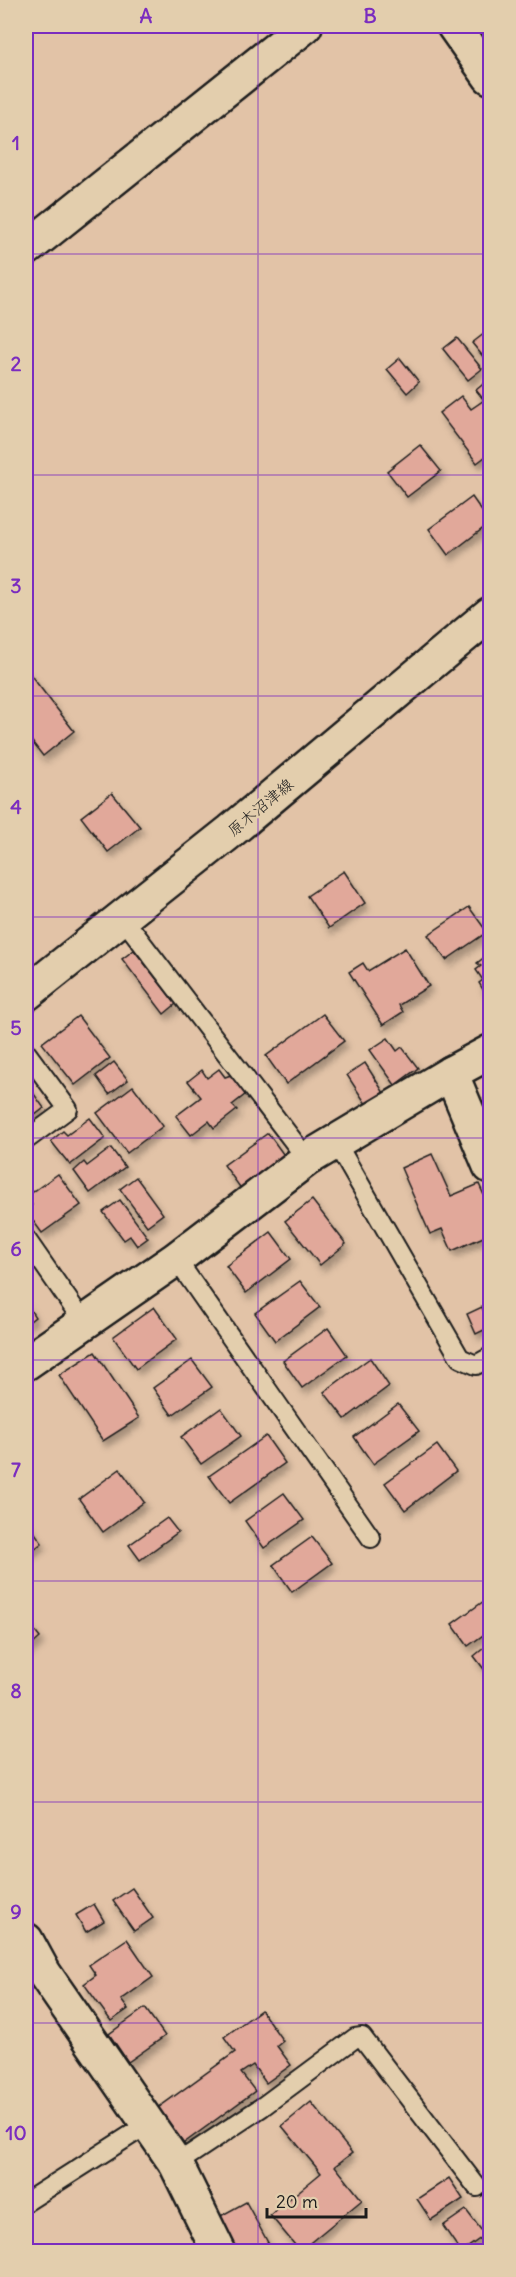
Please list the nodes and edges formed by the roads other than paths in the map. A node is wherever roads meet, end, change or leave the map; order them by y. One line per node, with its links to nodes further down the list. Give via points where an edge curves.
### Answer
1 (305, 26): 4 (street)
2 (454, 26): 3 (street)
3 (490, 77)
4 (26, 249)
5 (490, 614): 6 (street, 原木沼津線)
6 (122, 917): 7 (street, 原木沼津線); 13 (lane)
7 (26, 994)
8 (26, 1052): 11 (lane, via 68,1109)
9 (490, 1052): 10 (street)
10 (451, 1073): 12 (street); 14 (street)
11 (26, 1140)
12 (335, 1141): 13 (street); 18 (lane, via 460,1358 476,1365)
13 (307, 1158): 16 (street)
14 (490, 1166)
15 (26, 1239): 17 (lane)
16 (176, 1259): 17 (street); 20 (lane)
17 (85, 1323): 19 (street)
18 (490, 1357)
19 (26, 1363)
20 (372, 1538)
21 (26, 1940): 22 (street, via 44,1973)
22 (148, 2124): 23 (street); 25 (lane)
23 (176, 2164): 24 (lane, via 355,2038 362,2037); 26 (street)
24 (477, 2187)
25 (26, 2202)
26 (219, 2252)

